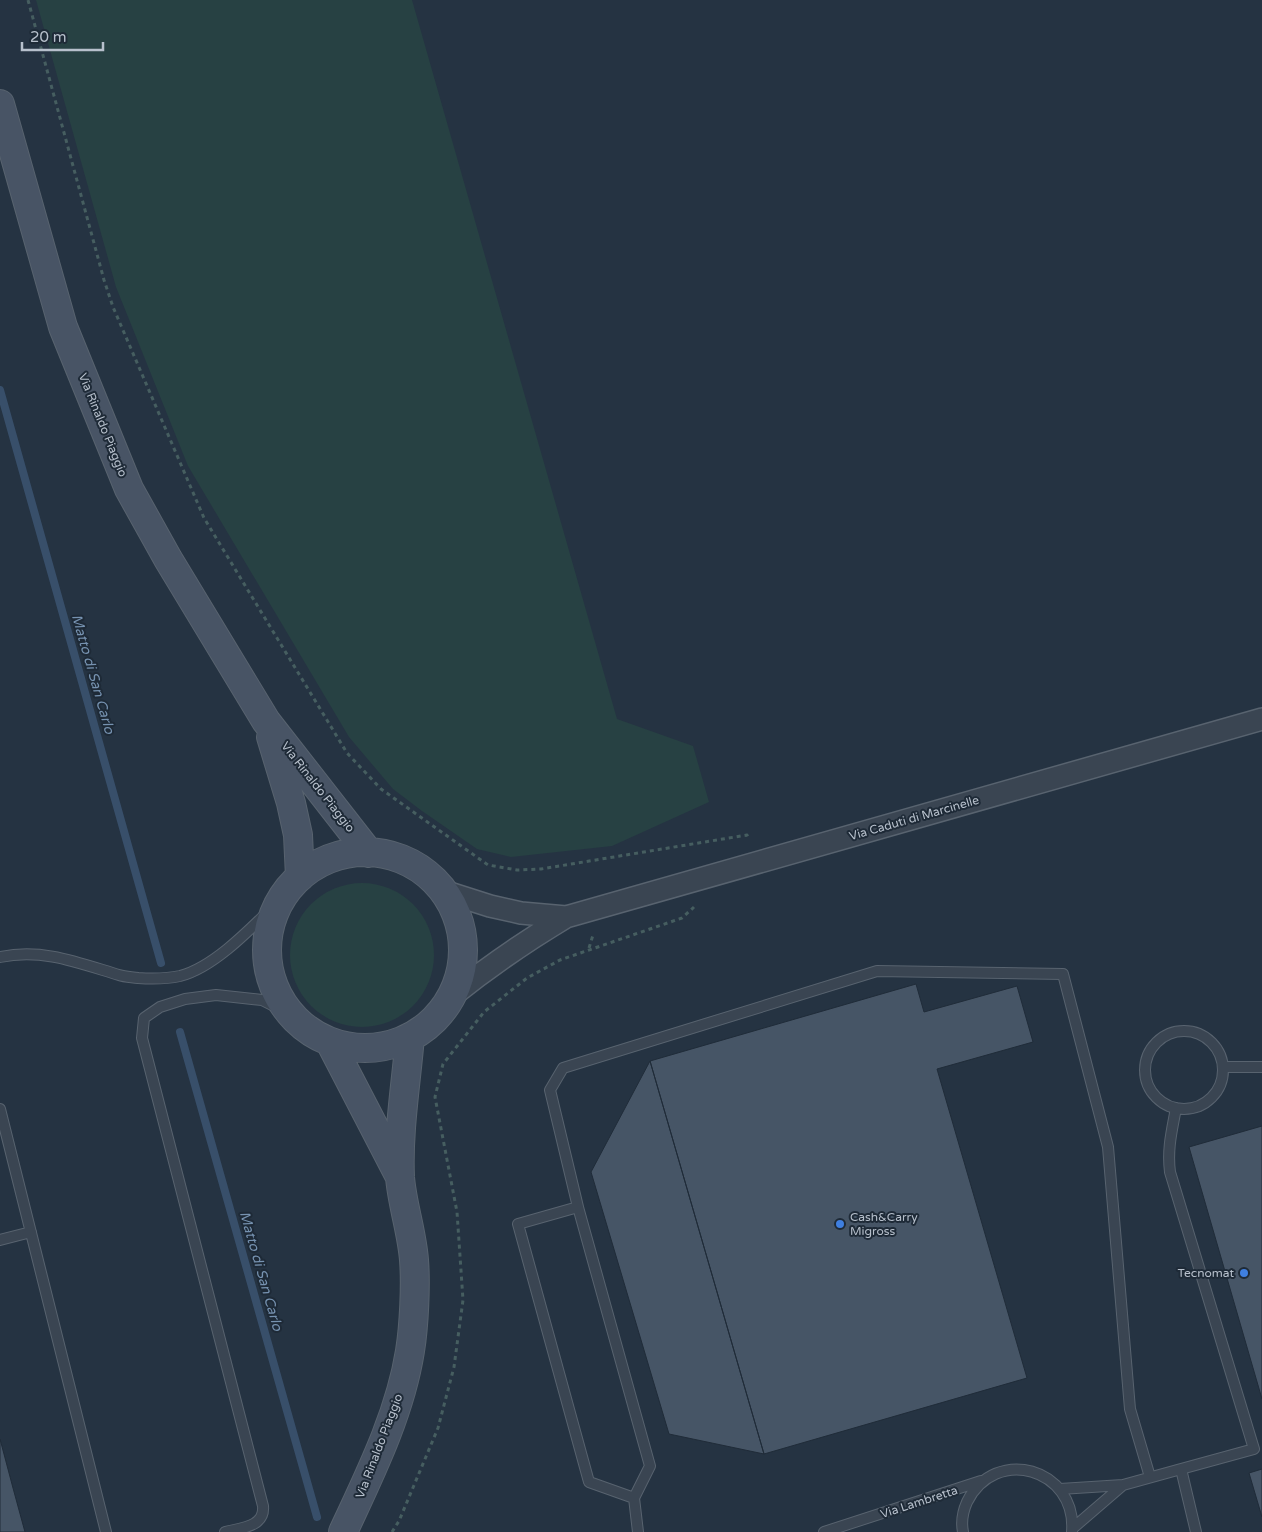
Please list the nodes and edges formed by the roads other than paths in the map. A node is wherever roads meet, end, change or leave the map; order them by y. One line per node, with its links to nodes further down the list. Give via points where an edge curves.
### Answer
1 (0, 104): 3 (street, Via Rinaldo Piaggio, via 63,326 129,489 168,560)
2 (1262, 718): 8 (street, Via Caduti di Marcinelle)
3 (266, 721): 4 (street, Via Rinaldo Piaggio); 5 (street, Via Rinaldo Piaggio, via 292,804 298,835)
4 (369, 852): 5 (street, via 332,858); 6 (street, via 410,864 428,875)
5 (300, 877): 7 (street)
6 (443, 891): 8 (street, Via Caduti di Marcinelle, via 521,913); 10 (street, via 456,912 462,936 461,973)
7 (282, 898): 9 (lane, via 211,962 181,976 154,979 122,976 51,956 18,953); 11 (street, via 269,931 268,966 272,983)
8 (566, 917): 10 (street, Via Caduti di Marcinelle, via 483,971)
9 (0, 957)
10 (452, 996): 12 (street, via 434,1020)
11 (290, 1014): 13 (street, via 308,1030); 30 (lane, via 262,1000 216,995 185,999 160,1007 144,1018 142,1038 263,1506 262,1517 254,1524)
12 (410, 1037): 13 (street, via 388,1046 365,1048); 18 (street, Via Rinaldo Piaggio)
13 (330, 1042): 18 (street, Via Rinaldo Piaggio)
14 (1223, 1067): 15 (lane); 16 (lane, via 1218,1090 1210,1100 1188,1109); 16 (lane, via 1214,1045 1194,1032 1181,1031 1159,1040 1146,1061 1148,1085 1155,1096)
15 (1262, 1067)
16 (1176, 1108): 22 (lane, via 1168,1146 1170,1172 1254,1449)
17 (0, 1109): 20 (lane)
18 (400, 1178): 31 (street, Via Rinaldo Piaggio, via 414,1260 410,1350 399,1397 385,1436)
19 (578, 1207): 23 (lane, via 550,1090 563,1068 877,971 1063,974 1108,1147 1130,1409); 27 (lane, via 650,1466); 27 (lane, via 518,1224 589,1482)
20 (31, 1232): 21 (lane); 29 (lane)
21 (0, 1240)
22 (1182, 1469): 23 (lane); 35 (lane)
23 (1150, 1477): 25 (lane)
24 (985, 1480): 26 (lane, Via Lambretta, via 1000,1472 1016,1469 1032,1471); 33 (lane, Via Lambretta); 34 (lane, Via Lambretta, via 972,1492 964,1509)
25 (1123, 1485): 26 (lane); 28 (lane)
26 (1060, 1489): 28 (lane, Via Lambretta, via 1069,1504)
27 (634, 1498): 32 (lane)
28 (1072, 1530)
29 (106, 1532)
30 (225, 1532)
31 (343, 1532)
32 (638, 1532)
33 (824, 1532)
34 (962, 1532)
35 (1196, 1532)

